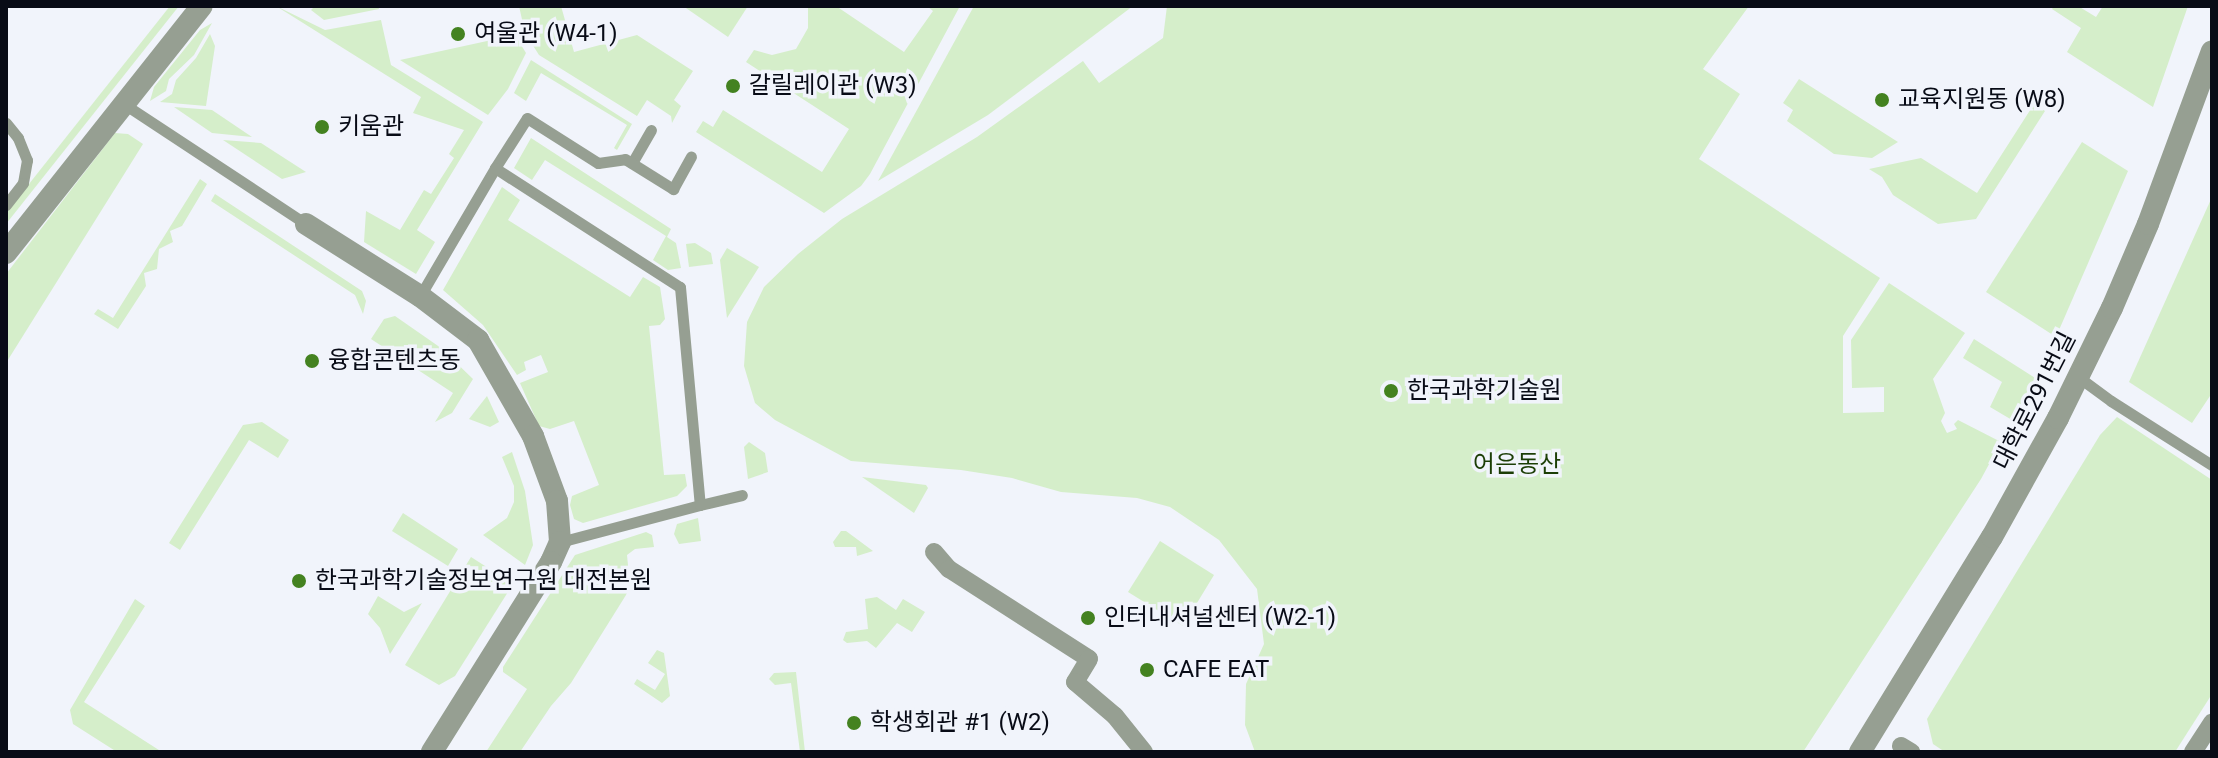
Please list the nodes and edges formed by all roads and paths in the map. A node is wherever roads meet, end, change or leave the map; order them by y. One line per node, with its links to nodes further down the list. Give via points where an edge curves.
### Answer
1 (202, 6): 3 (street)
2 (2212, 51): 13 (street, 대학로291번길, via 2169,174)
3 (124, 104): 10 (lane); 11 (street)
4 (6, 123): 9 (lane, via 27,160 23,183)
5 (651, 130): 7 (lane)
6 (691, 157): 7 (lane, via 673,189)
7 (632, 163): 8 (lane, via 598,163 527,118)
8 (495, 168): 12 (lane); 16 (lane, via 680,287)
9 (6, 205)
10 (306, 224): 12 (street)
11 (6, 253)
12 (420, 296): 17 (street, via 478,340 512,395 557,501)
13 (2077, 376): 14 (lane); 22 (street, 대학로291번길, via 1992,537)
14 (2212, 465)
15 (742, 495): 16 (lane)
16 (700, 505): 17 (lane)
17 (560, 542): 20 (street, via 510,632)
18 (930, 558): 21 (street, via 1089,659 1075,682 1115,716)
19 (2212, 723): 23 (street)
20 (432, 752)
21 (1144, 752)
22 (1860, 752)
23 (2193, 752)

